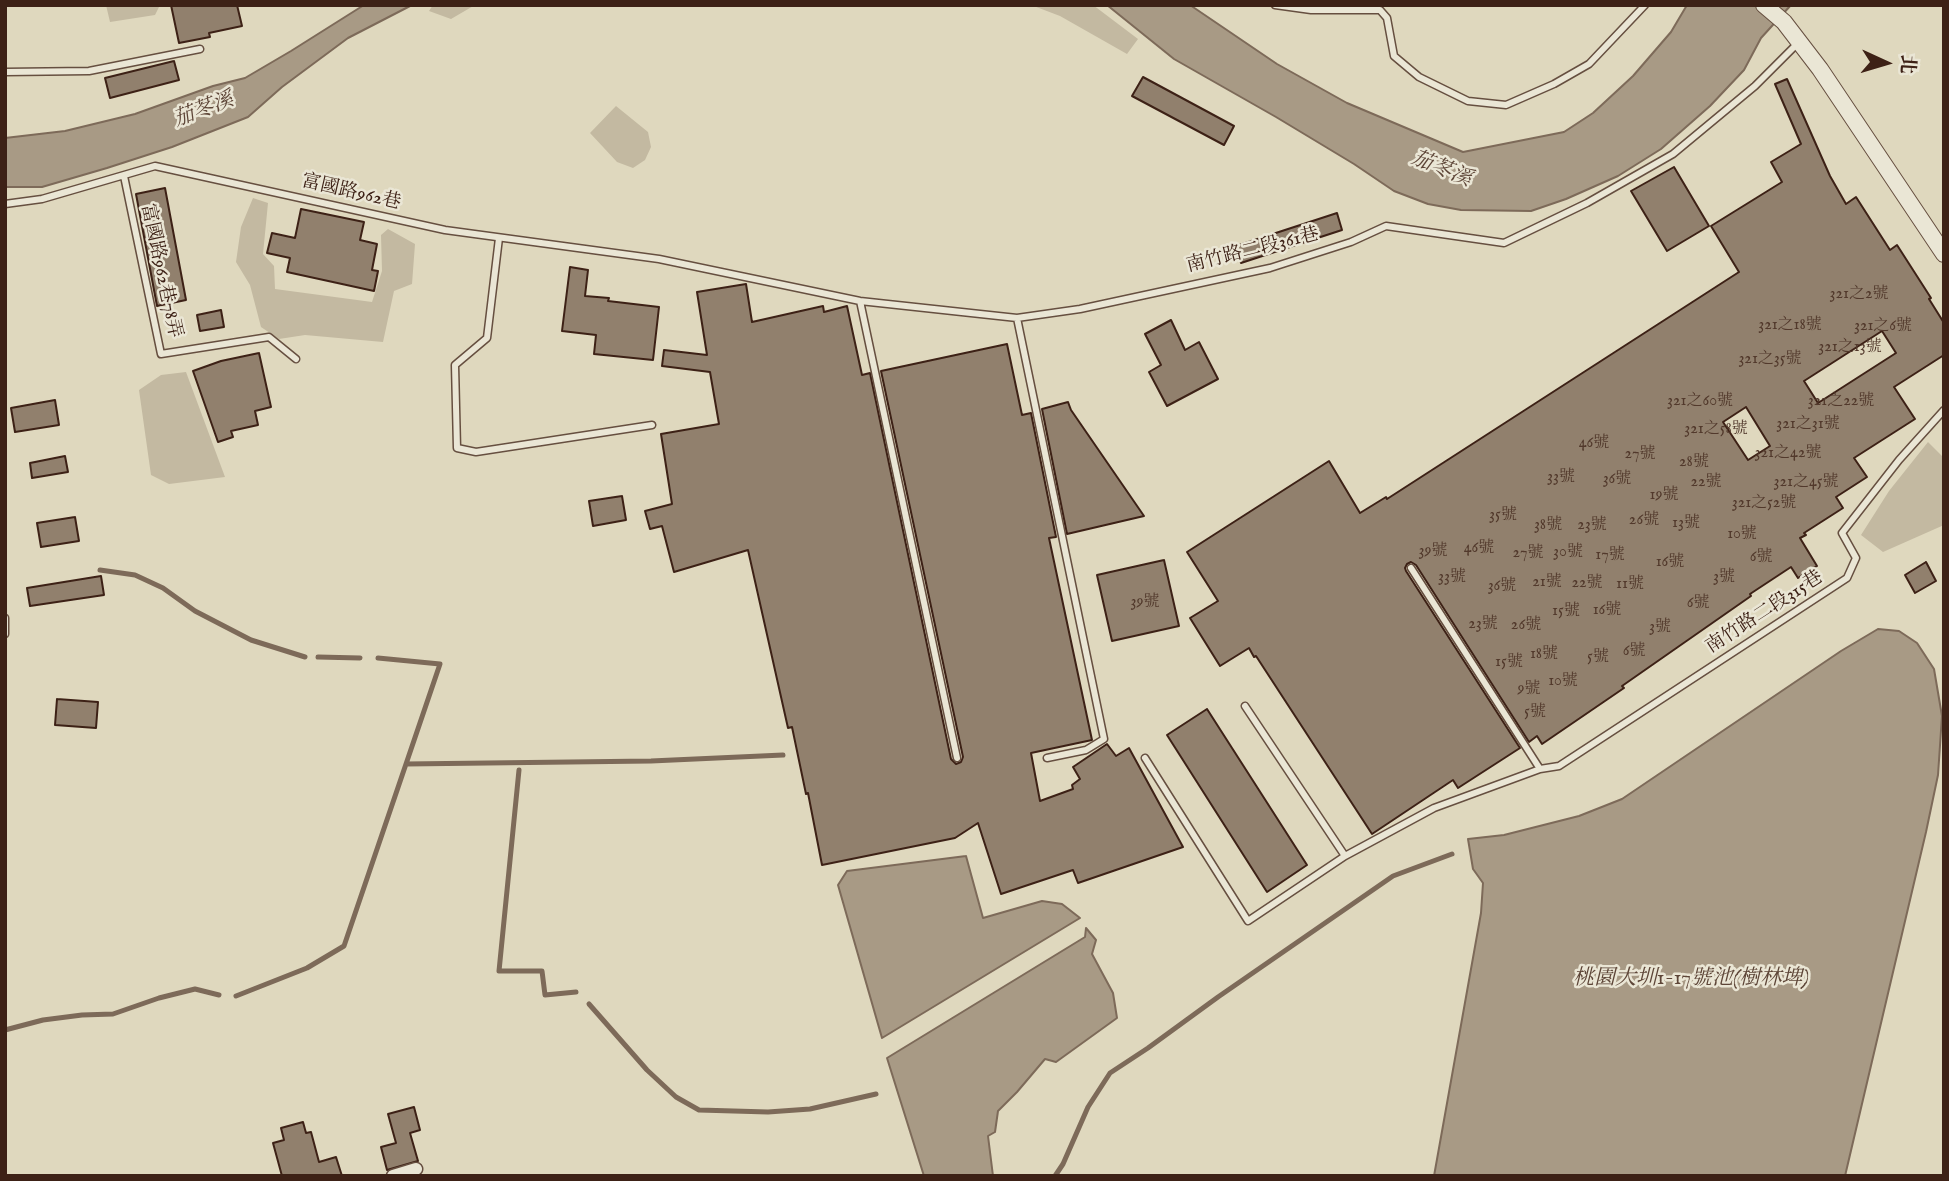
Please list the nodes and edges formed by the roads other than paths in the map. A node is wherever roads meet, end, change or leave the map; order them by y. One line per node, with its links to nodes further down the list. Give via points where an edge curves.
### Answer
1 (1275, 5): 2 (lane, via 1380,10 1387,18 1394,56 1419,77 1468,102 1506,105 1589,64)
2 (1645, 5)
3 (1764, 5): 4 (street)
4 (1799, 41): 10 (street); 13 (lane, 南竹路二段361巷, via 1755,86 1673,154 1504,243 1386,226 1270,268)
5 (200, 49): 6 (lane, via 89,71)
6 (5, 72)
7 (124, 176): 8 (lane, 富國路962巷, via 42,199); 9 (lane, 富國路962巷, via 155,166); 14 (lane, 富國路962巷78弄, via 161,354 269,337)
8 (5, 204)
9 (499, 238): 11 (lane, 富國路962巷); 16 (lane, via 487,338 455,365 457,448 476,452)
10 (1944, 254)
11 (694, 266): 12 (lane, 南竹路二段361巷)
12 (860, 301): 13 (lane, 南竹路二段361巷); 21 (lane)
13 (1017, 318): 22 (lane, via 1104,740 1086,750)
14 (296, 359)
15 (1944, 410): 24 (lane, 南竹路二段315巷, via 1842,533 1856,558 1847,578 1559,766)
16 (652, 425)
17 (1411, 568): 24 (lane)
18 (5, 618): 19 (lane)
19 (5, 634)
20 (1245, 706): 25 (lane)
21 (957, 758)
22 (1047, 758)
23 (1145, 758): 25 (lane, via 1248,921)
24 (1540, 769): 25 (lane, via 1434,808)
25 (1345, 856)
26 (416, 1169): 27 (street)
27 (393, 1176)

